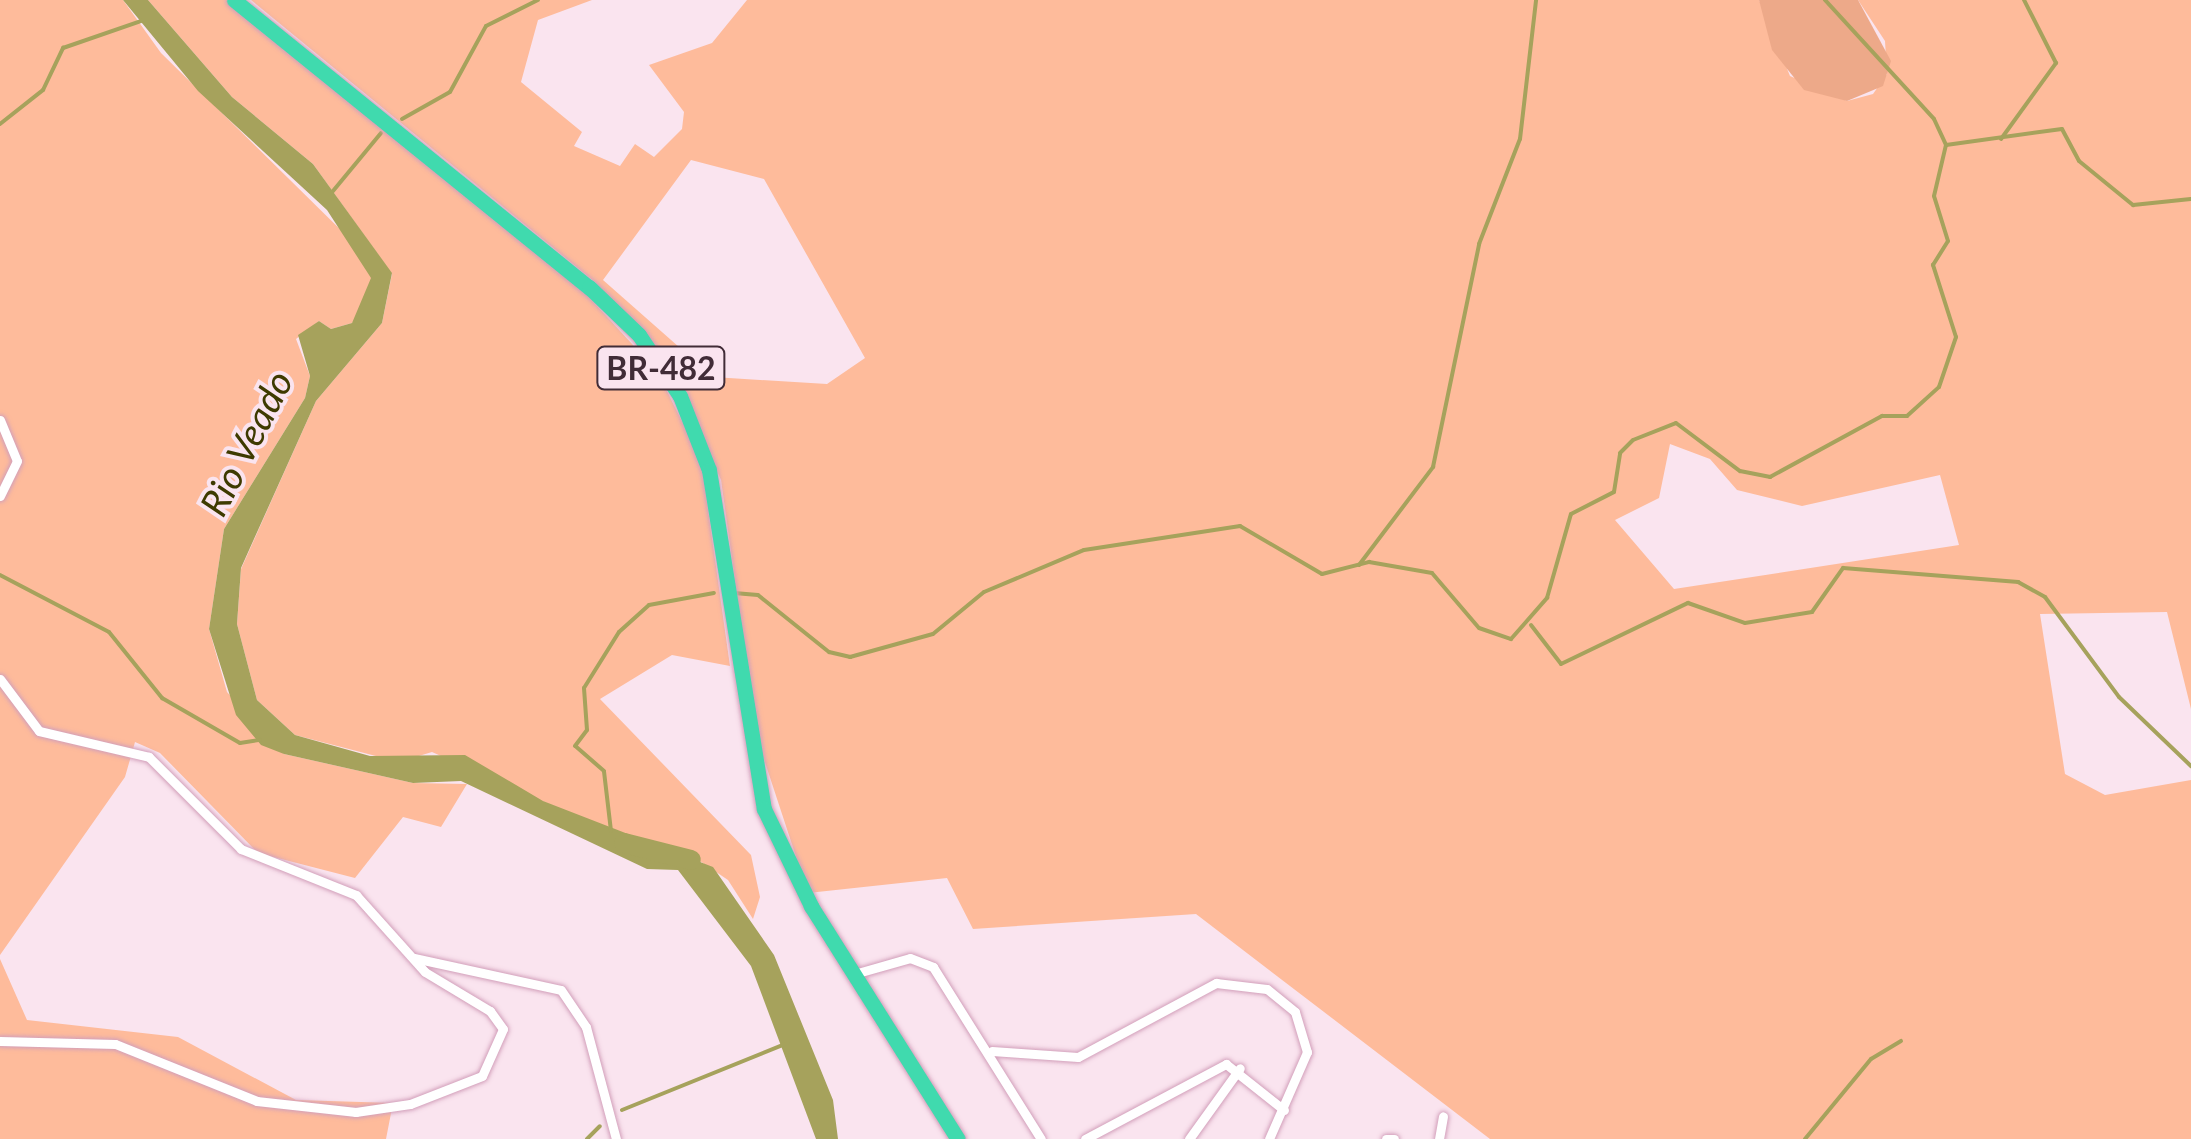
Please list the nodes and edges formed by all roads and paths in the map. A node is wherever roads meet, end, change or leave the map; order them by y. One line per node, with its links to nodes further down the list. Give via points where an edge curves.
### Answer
1 (234, 0): 6 (highway, BR-482, via 589,287 639,335 680,396 710,470 764,809)
2 (0, 420): 3 (street, via 18,461)
3 (0, 496)
4 (0, 679): 5 (street, via 40,732 150,757 241,849 339,883)
5 (413, 958): 7 (street, via 503,1029 482,1076 410,1104 292,1108 126,1046); 12 (street, via 562,990 586,1026)
6 (854, 974): 8 (street, via 922,959); 13 (highway, BR-482)
7 (0, 1041)
8 (992, 1051): 10 (street, via 1078,1057 1216,983 1267,989 1295,1012 1307,1052); 14 (street)
9 (1240, 1068): 10 (street); 15 (street, via 1214,1068); 16 (street)
10 (1284, 1110): 17 (street)
11 (1444, 1116): 20 (street)
12 (616, 1139)
13 (958, 1139)
14 (1042, 1139)
15 (1085, 1139)
16 (1189, 1139)
17 (1269, 1139)
18 (1386, 1139): 19 (street)
19 (1394, 1139)
20 (1439, 1139)

